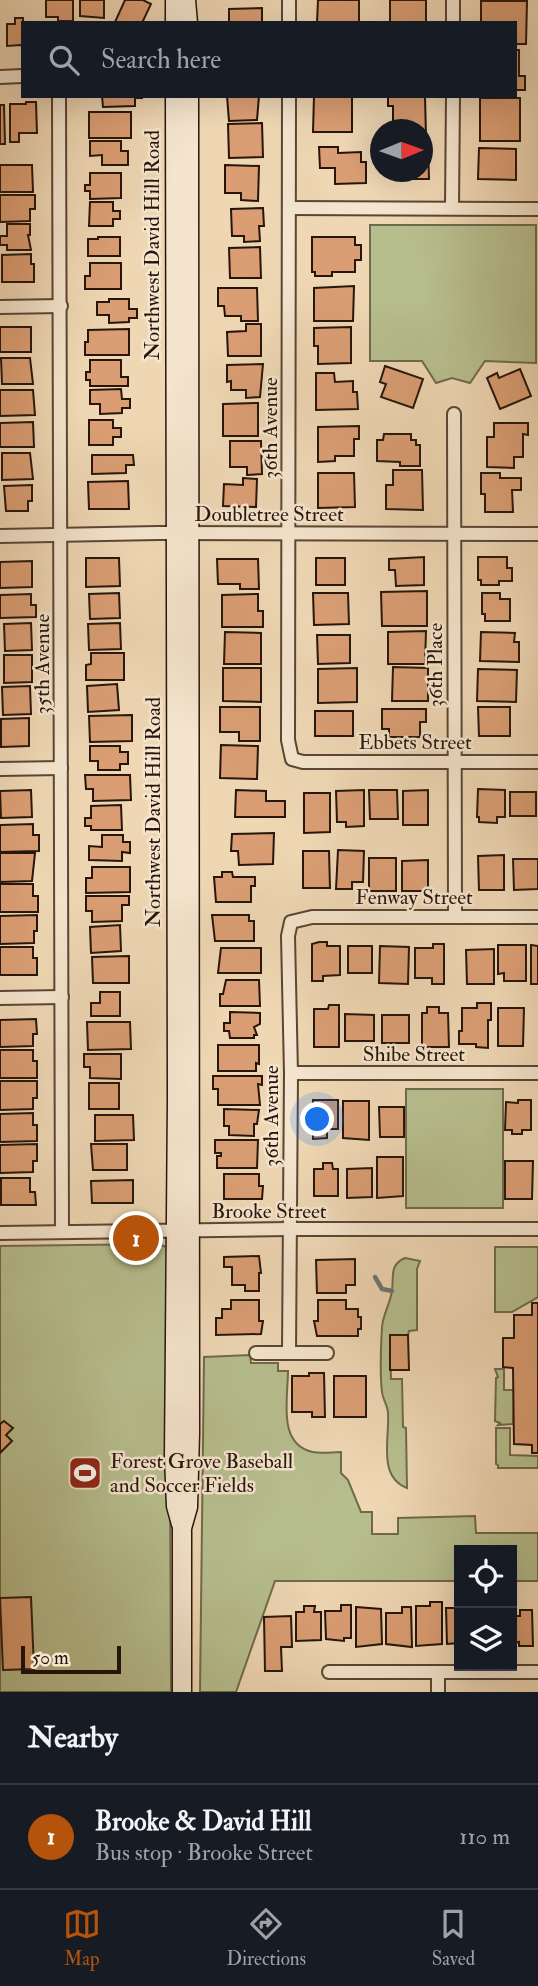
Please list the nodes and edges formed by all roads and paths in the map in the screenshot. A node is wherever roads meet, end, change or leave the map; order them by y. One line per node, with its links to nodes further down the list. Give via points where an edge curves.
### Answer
1 (174, 0): 5 (street)
2 (187, 0): 6 (street)
3 (289, 0): 7 (street)
4 (453, 0): 8 (street)
5 (175, 21)
6 (188, 21)
7 (289, 21)
8 (453, 21)
9 (21, 76): 10 (street)
10 (0, 77)
11 (59, 98): 19 (street, 35th Avenue)
12 (175, 98): 22 (street, Northwest David Hill Road)
13 (189, 98): 22 (street, Northwest David Hill Road)
14 (289, 98): 16 (street, 36th Avenue)
15 (453, 98): 17 (street)
16 (289, 208): 17 (street); 23 (street, 36th Avenue)
17 (452, 208): 18 (street)
18 (538, 209)
19 (61, 306): 20 (street); 25 (street, 35th Avenue)
20 (0, 307)
21 (454, 414): 24 (street, 36th Place)
22 (183, 533): 23 (street, Doubletree Street); 25 (street, Doubletree Street); 42 (street, Northwest David Hill Road)
23 (289, 533): 24 (street, Doubletree Street); 28 (street, 36th Avenue, via 288,740)
24 (454, 533): 26 (street, Doubletree Street); 29 (street, 36th Place)
25 (62, 534): 27 (street, Doubletree Street); 31 (street, 35th Avenue)
26 (538, 534)
27 (0, 536)
28 (292, 759): 29 (street, Ebbets Street)
29 (455, 761): 30 (street, Ebbets Street); 33 (street, 36th Place)
30 (538, 762)
31 (61, 768): 32 (street); 36 (street, 35th Avenue)
32 (0, 769)
33 (455, 916): 34 (street, Fenway Street); 35 (street, Fenway Street, via 312,917)
34 (538, 917)
35 (291, 922): 38 (street, 36th Avenue)
36 (62, 997): 37 (street); 43 (street, 35th Avenue)
37 (0, 998)
38 (290, 1073): 39 (street, Shibe Street); 40 (street, 36th Avenue)
39 (538, 1073)
40 (289, 1229): 41 (street, Brooke Street); 42 (street, Brooke Street); 46 (street, 36th Avenue)
41 (538, 1229)
42 (183, 1231): 43 (street, Brooke Street); 51 (street, Northwest David Hill Road, via 174,1457 182,1528)
43 (62, 1232): 44 (street, Brooke Street)
44 (0, 1233)
45 (257, 1353): 46 (street)
46 (289, 1353): 47 (street)
47 (327, 1353)
48 (328, 1672): 49 (street)
49 (438, 1672): 50 (street); 52 (street)
50 (538, 1672)
51 (182, 1692)
52 (438, 1692)

